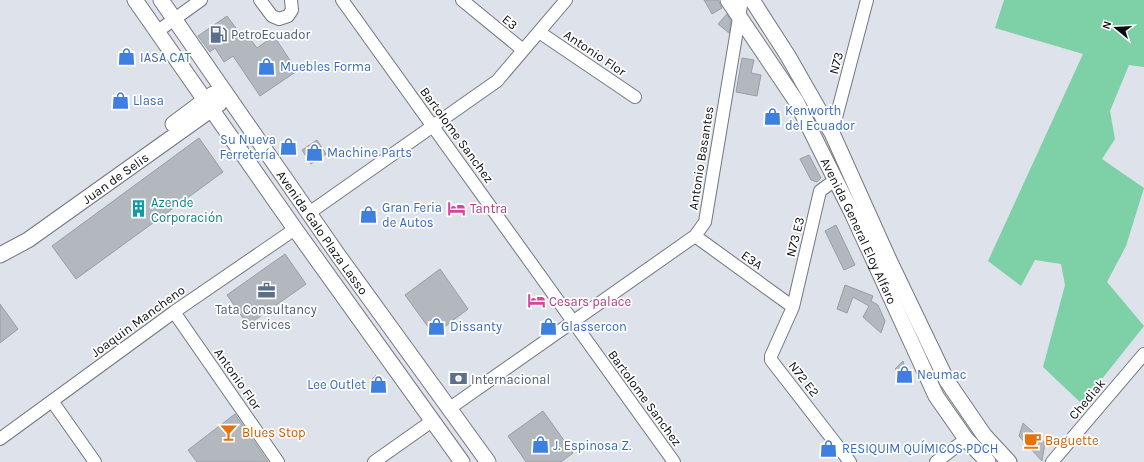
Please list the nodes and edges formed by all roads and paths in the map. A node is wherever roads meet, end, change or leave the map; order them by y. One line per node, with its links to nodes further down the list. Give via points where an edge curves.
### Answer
1 (135, 0): 15 (main road, Avenida Galo Plaza Lasso)
2 (162, 0): 14 (main road, Avenida Galo Plaza Lasso)
3 (201, 0): 14 (street)
4 (260, 0): 5 (street, via 272,16 279,19 288,16 292,10)
5 (291, 0)
6 (342, 0): 21 (street, Bartolome Sanchez)
7 (462, 0): 17 (street, E3)
8 (566, 0): 16 (street)
9 (728, 0): 13 (main road, Avenida General Eloy Alfaro)
10 (742, 0): 13 (street, Antonio Basantes)
11 (752, 0): 22 (main road, Avenida General Eloy Alfaro)
12 (867, 0): 22 (street, N73)
13 (739, 17): 23 (main road, Avenida General Eloy Alfaro, via 796,101); 26 (street, Antonio Basantes, via 705,222)
14 (174, 18): 15 (street); 18 (main road, Avenida Galo Plaza Lasso)
15 (158, 31): 20 (main road, Avenida Galo Plaza Lasso)
16 (539, 32): 17 (street); 19 (street, Antonio Flor)
17 (523, 50): 21 (street, via 497,81)
18 (226, 92): 20 (main road, Juan de Selis); 24 (main road, Avenida Galo Plaza Lasso)
19 (635, 97)
20 (209, 105): 25 (main road, Avenida Galo Plaza Lasso); 27 (main road, Juan de Selis, via 24,232); 28 (main road, Juan de Selis, via 28,240)
21 (433, 126): 24 (street); 31 (street, Bartolome Sanchez)
22 (832, 133): 47 (main road, Avenida General Eloy Alfaro, via 947,381 984,435)
23 (835, 180): 29 (street, N73 E3, via 820,191); 37 (main road, Avenida General Eloy Alfaro, via 936,396)
24 (309, 213): 34 (main road, Avenida Galo Plaza Lasso)
25 (295, 229): 30 (street, Joaquin Mancheno); 35 (main road, Avenida Galo Plaza Lasso)
26 (696, 236): 29 (street, E3A); 31 (street, Antonio Basantes)
27 (0, 244)
28 (0, 255)
29 (793, 307): 44 (street, N72 E2, via 772,352 771,360)
30 (174, 312): 33 (street, Joaquin Mancheno); 39 (street, Antonio Flor)
31 (573, 321): 34 (street, Antonio Basantes); 43 (street, Bartolome Sanchez)
32 (1144, 354): 48 (street, Chediak)
33 (52, 401): 36 (street, Joaquin Mancheno); 38 (street)
34 (450, 408): 42 (main road, Avenida Galo Plaza Lasso)
35 (432, 421): 40 (street); 41 (main road, Avenida Galo Plaza Lasso)
36 (0, 439)
37 (966, 439): 45 (street); 46 (main road, Avenida General Eloy Alfaro)
38 (95, 462)
39 (278, 462)
40 (374, 462)
41 (462, 462)
42 (488, 462)
43 (674, 462)
44 (850, 462)
45 (936, 462)
46 (988, 462)
47 (1009, 462)
48 (1052, 462)

